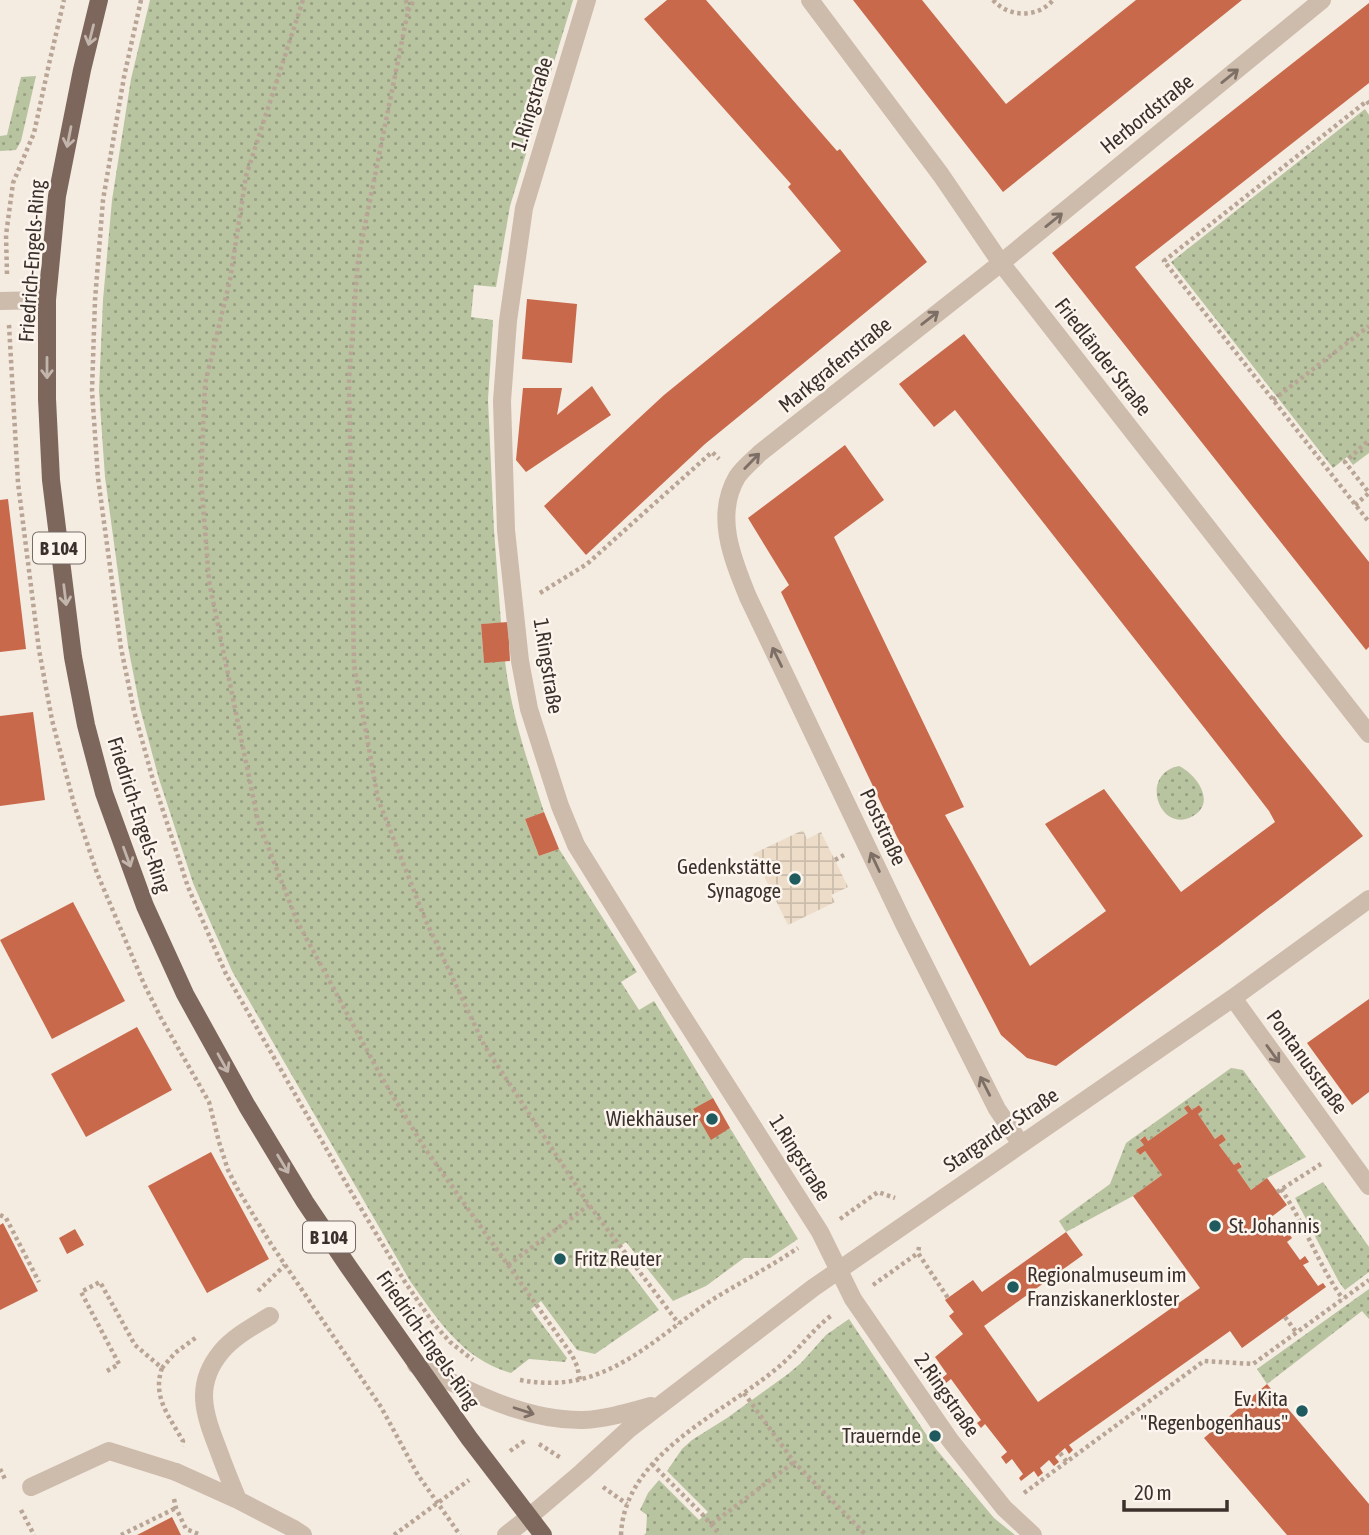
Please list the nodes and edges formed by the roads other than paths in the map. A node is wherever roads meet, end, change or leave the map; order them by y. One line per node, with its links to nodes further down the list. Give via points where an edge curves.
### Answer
1 (99, 0): 6 (main road, Friedrich-Engels-Ring / B 104, one-way to 6, via 57,196)
2 (587, 0): 14 (street, 1.Ringstraße, via 524,208 508,321 502,401 506,530 528,709 576,845)
3 (810, 0): 5 (street, Friedländer Straße)
4 (1322, 0): 5 (street, Herbordstraße, one-way to 4)
5 (1001, 263): 8 (street, Markgrafenstraße, one-way to 5, via 738,476 760,453); 9 (street, Friedländer Straße)
6 (47, 300): 7 (street); 16 (main road, Friedrich-Engels-Ring / B 104, one-way to 16, via 51,480 73,657 104,793 145,906 185,994 306,1202)
7 (4, 301)
8 (726, 521): 12 (street, Poststraße, one-way to 8, via 997,1109 904,924 748,597 728,543)
9 (1369, 734)
10 (1369, 899): 11 (street, Stargarder Straße)
11 (1233, 999): 12 (street, Stargarder Straße); 13 (street, Pontanusstraße, one-way to 13)
12 (1021, 1144): 14 (street, Stargarder Straße)
13 (1369, 1186)
14 (839, 1269): 17 (street, Stargarder Straße); 24 (street, 2.Ringstraße, via 853,1299 950,1440 1004,1508)
15 (270, 1317): 19 (street, via 222,1350 204,1384 208,1423)
16 (416, 1364): 17 (street, Stargarder Straße, one-way to 17, via 474,1393 538,1416 583,1420); 20 (main road, Friedrich-Engels-Ring / B 104)
17 (662, 1403): 20 (street, Stargarder Straße)
18 (31, 1487): 19 (street, via 109,1451 176,1472)
19 (237, 1500): 21 (street)
20 (529, 1517): 22 (street, Stargarder Straße); 23 (main road, Friedrich-Engels-Ring / B 104)
21 (303, 1535)
22 (506, 1535)
23 (543, 1535)
24 (1033, 1535)

